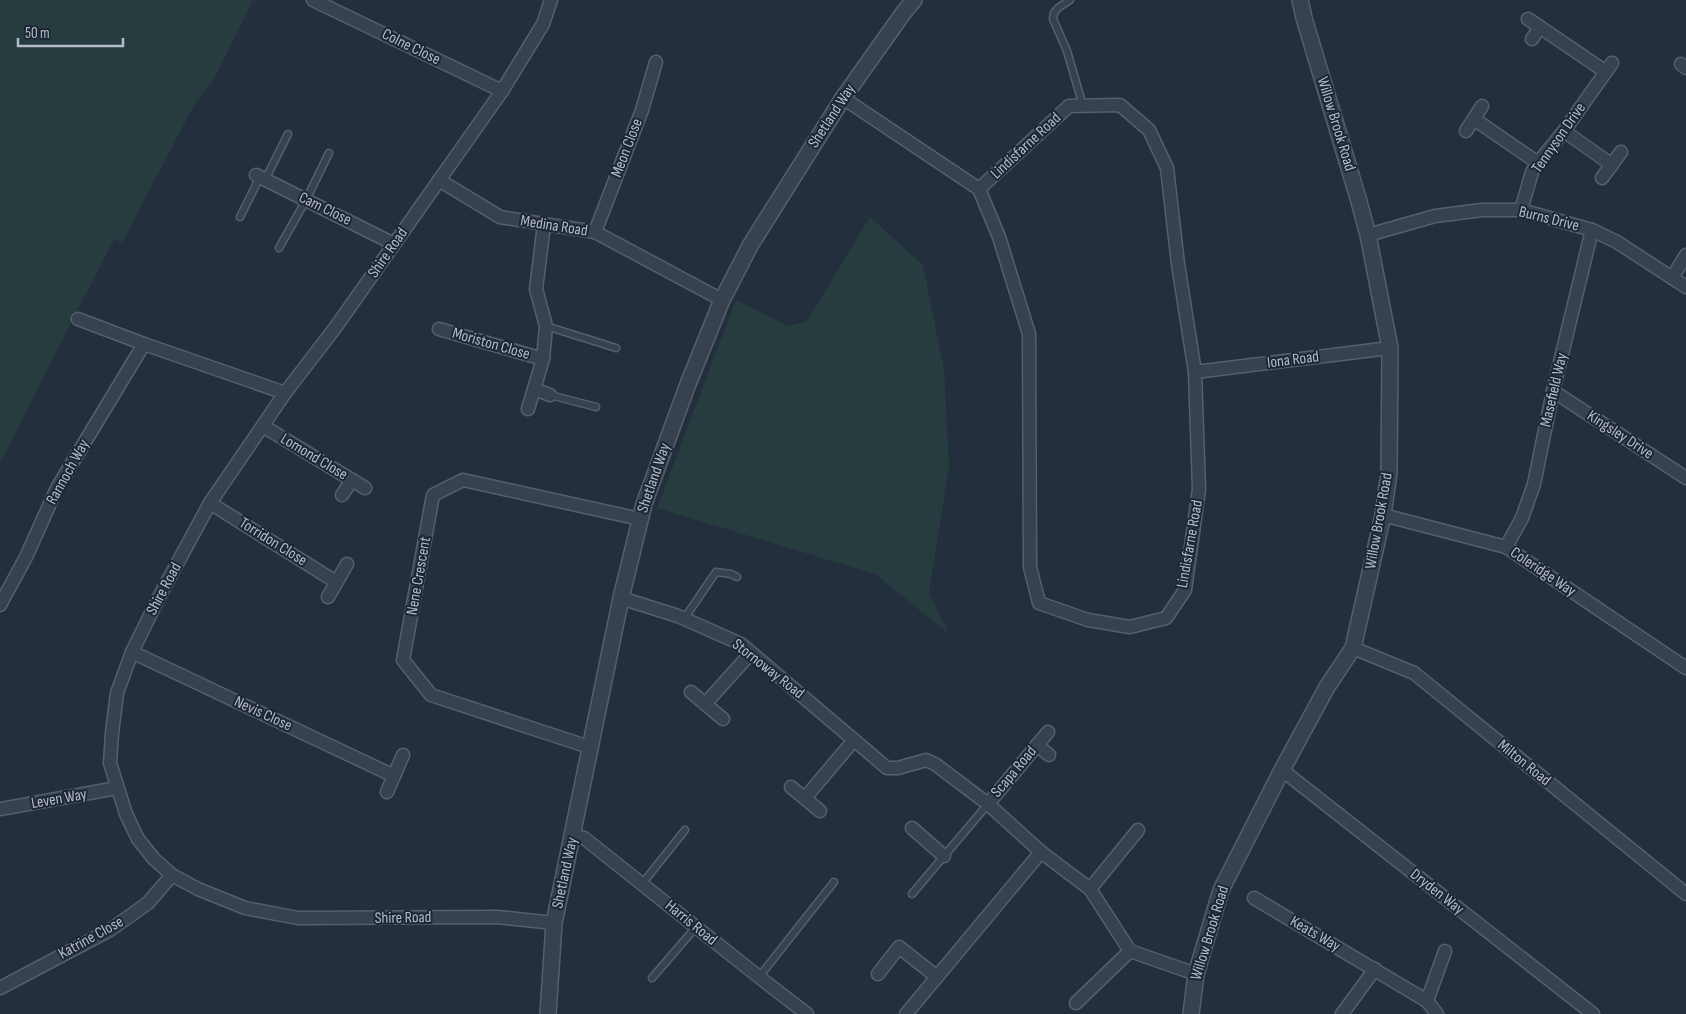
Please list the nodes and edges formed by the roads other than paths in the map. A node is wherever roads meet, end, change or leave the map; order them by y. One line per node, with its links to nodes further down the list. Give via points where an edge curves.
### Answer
1 (551, 0): 10 (street, Shire Road, via 543,24)
2 (914, 0): 11 (street, Shetland Way)
3 (1070, 0): 12 (lane, via 1058,8 1053,19 1067,51)
4 (1300, 0): 32 (street, Willow Brook Road)
5 (318, 1): 10 (street, Colne Close)
6 (1528, 19): 7 (street, Tennyson Drive)
7 (1540, 27): 8 (street); 16 (street, Tennyson Drive, via 1609,67)
8 (1532, 39)
9 (656, 62): 31 (street, Meon Close, via 642,110)
10 (502, 91): 24 (street, Shire Road)
11 (843, 98): 25 (street, Lindisfarne Road); 38 (street, Shetland Way, via 751,244)
12 (1083, 106): 25 (street, Lindisfarne Road, via 1069,106); 46 (street, Lindisfarne Road, via 1120,106 1149,130 1167,168)
13 (1482, 106): 14 (street)
14 (1474, 119): 15 (street); 20 (street)
15 (1466, 131)
16 (1564, 131): 20 (street, Tennyson Drive); 21 (street)
17 (288, 134): 22 (lane)
18 (1621, 152): 21 (street)
19 (329, 154): 26 (lane)
20 (1538, 163): 27 (street, Tennyson Drive, via 1532,172)
21 (1612, 165): 23 (street)
22 (260, 177): 26 (street, Cam Close); 28 (lane)
23 (1602, 178)
24 (439, 180): 29 (street, Medina Road, via 500,217); 33 (street, Shire Road)
25 (979, 189): 46 (street, Lindisfarne Road, via 999,237 1029,334 1030,567 1039,603 1088,620 1130,627 1166,618 1184,590 1199,489)
26 (306, 200): 33 (street, Cam Close); 34 (lane)
27 (1521, 210): 30 (street, Burns Drive); 32 (street, Burns Drive, via 1482,210 1435,216)
28 (240, 216)
29 (544, 225): 31 (street, Medina Road); 40 (street, Moriston Close, via 536,289)
30 (1592, 230): 36 (street, Burns Drive, via 1617,242); 48 (street, Masefield Way)
31 (595, 232): 38 (street, Medina Road)
32 (1368, 235): 44 (street, Willow Brook Road)
33 (394, 244): 49 (street, Shire Road, via 322,347)
34 (279, 248)
35 (1686, 255): 36 (street)
36 (1672, 278): 37 (street, Burns Drive)
37 (1686, 287)
38 (722, 300): 60 (street, Shetland Way)
39 (78, 319): 42 (street)
40 (546, 326): 43 (lane); 45 (street, Moriston Close)
41 (439, 329): 45 (street, Moriston Close)
42 (144, 344): 49 (street); 67 (street, Rannoch Way, via 57,488)
43 (616, 348)
44 (1390, 348): 46 (street, Iona Road); 59 (street, Willow Brook Road, via 1389,473)
45 (543, 359): 47 (street, Moriston Close)
46 (1195, 372)
47 (534, 389): 50 (street); 52 (street, Moriston Close)
48 (1553, 391): 54 (street, Kingsley Drive); 61 (street, Masefield Way, via 1534,484 1522,518)
49 (285, 393): 53 (street, Shire Road)
50 (550, 394): 51 (lane)
51 (596, 407)
52 (528, 409)
53 (263, 426): 55 (street, Lomond Close); 58 (street, Shire Road)
54 (1686, 478)
55 (352, 480): 56 (street, Lomond Close); 57 (street)
56 (365, 488)
57 (342, 495)
58 (210, 503): 64 (street, Torridon Close); 70 (street, Shire Road)
59 (1383, 515): 61 (street, Coleridge Way); 69 (street, Willow Brook Road)
60 (640, 519): 66 (street, Shetland Way); 79 (street, Nene Crescent, via 463,480 433,495 403,660 431,695)
61 (1506, 546): 72 (street, Coleridge Way)
62 (347, 564): 64 (street)
63 (737, 577): 68 (lane, via 716,572)
64 (336, 582): 65 (street)
65 (328, 598)
66 (621, 598): 68 (street, Stornoway Road); 79 (street, Shetland Way)
67 (0, 605)
68 (684, 619): 71 (street, Stornoway Road, via 740,644)
69 (1353, 648): 82 (street, Willow Brook Road, via 1327,687); 102 (street, Milton Road, via 1414,673)
70 (132, 652): 83 (street, Nevis Close); 85 (street, Shire Road, via 117,693 112,733 110,763)
71 (751, 653): 74 (street); 77 (street, Stornoway Road)
72 (1686, 668)
73 (691, 692): 74 (street)
74 (705, 704): 75 (street)
75 (723, 719)
76 (1048, 732): 78 (street, Scapa Road)
77 (854, 740): 87 (street); 88 (street, Stornoway Road, via 887,768 926,760 935,764)
78 (1037, 745): 81 (street); 88 (street, Scapa Road)
79 (589, 747): 94 (street, Shetland Way)
80 (403, 755): 83 (street)
81 (1049, 755)
82 (1282, 770): 110 (street, Willow Brook Road, via 1221,890); 123 (street, Dryden Way)
83 (394, 776): 86 (street)
84 (791, 787): 87 (street)
85 (117, 788): 89 (street, Leven Way); 97 (street, Shire Road, via 138,839)
86 (387, 792)
87 (805, 798): 90 (street)
88 (988, 804): 95 (street, Scapa Road); 96 (lane)
89 (0, 809)
90 (820, 811)
91 (912, 828): 96 (street)
92 (685, 830): 99 (lane)
93 (1138, 830): 100 (street)
94 (573, 836): 99 (street, Harris Road, via 584,838); 104 (street, Shetland Way)
95 (1041, 852): 100 (street, Scapa Road); 112 (street)
96 (944, 856): 101 (lane)
97 (172, 875): 104 (street, Shire Road, via 245,908 298,918 497,917); 114 (street, Katrine Close, via 148,903 110,930)
98 (834, 882): 111 (lane)
99 (642, 884): 105 (street, Harris Road)
100 (1090, 889): 106 (street, Scapa Road)
101 (912, 894)
102 (1686, 894)
103 (1254, 898): 108 (street, Keats Way)
104 (554, 923): 117 (street, Shetland Way)
105 (696, 927): 111 (street, Harris Road); 113 (lane)
106 (1130, 951): 110 (street); 116 (street)
107 (1445, 951): 115 (street)
108 (1375, 969): 115 (street, Keats Way); 121 (street)
109 (878, 974): 112 (street, via 899,947)
110 (1196, 974): 120 (street, Willow Brook Road)
111 (759, 977): 118 (street, Harris Road)
112 (937, 977): 119 (street)
113 (652, 978)
114 (0, 988)
115 (1427, 1001): 122 (street, Keats Way)
116 (1076, 1004)
117 (548, 1014)
118 (807, 1014)
119 (906, 1014)
120 (1191, 1014)
121 (1342, 1014)
122 (1437, 1014)
123 (1592, 1014)

